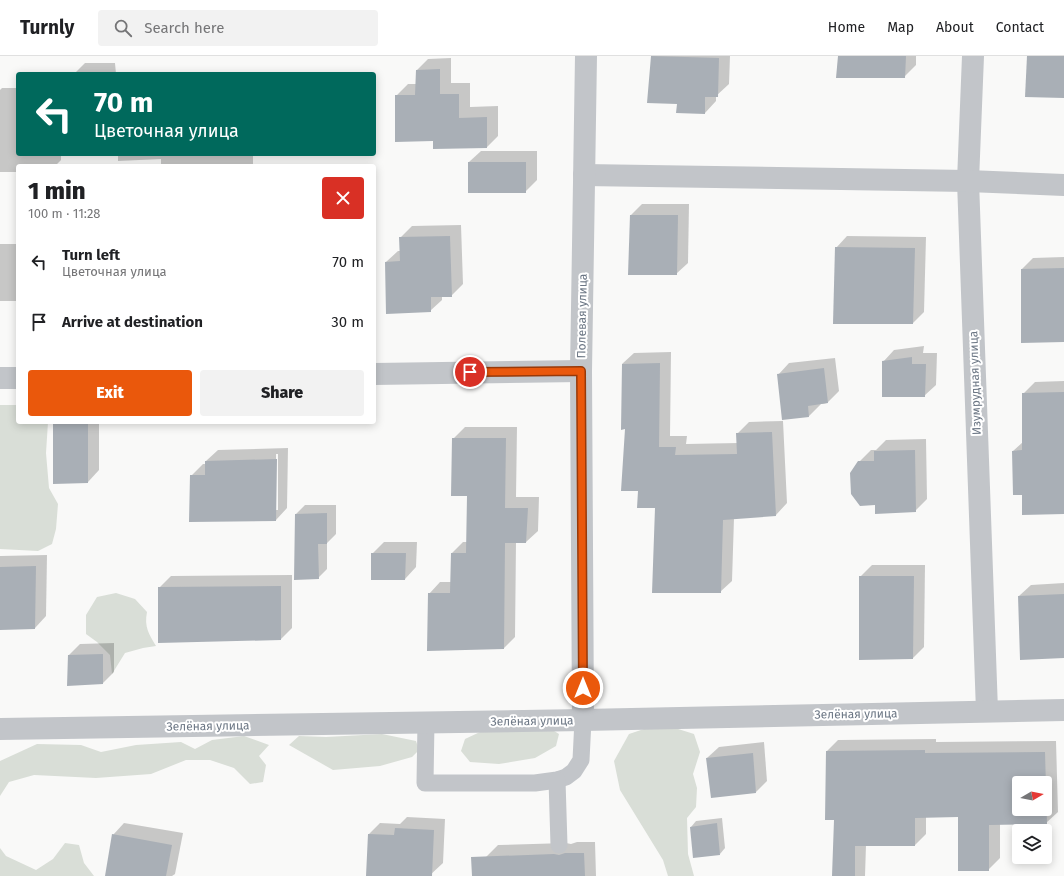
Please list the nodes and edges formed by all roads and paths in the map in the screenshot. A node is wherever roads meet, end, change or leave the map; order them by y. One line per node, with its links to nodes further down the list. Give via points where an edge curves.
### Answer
1 (586, 56): 3 (street, Полевая улица)
2 (973, 56): 4 (street, Изумрудная улица)
3 (584, 175): 4 (street); 6 (street, Полевая улица)
4 (968, 182): 5 (street); 11 (street, Изумрудная улица)
5 (1064, 185)
6 (581, 371): 7 (street); 12 (street, Полевая улица)
7 (376, 374)
8 (0, 378): 9 (street)
9 (16, 378)
10 (1064, 710): 11 (street, Зелёная улица)
11 (987, 711): 12 (street, Зелёная улица)
12 (583, 720): 13 (street, Зелёная улица); 15 (lane, via 581,760 574,771)
13 (426, 722): 14 (street, Зелёная улица); 15 (lane, via 425,783 535,783)
14 (0, 729)
15 (557, 780): 16 (lane)
16 (559, 845)

